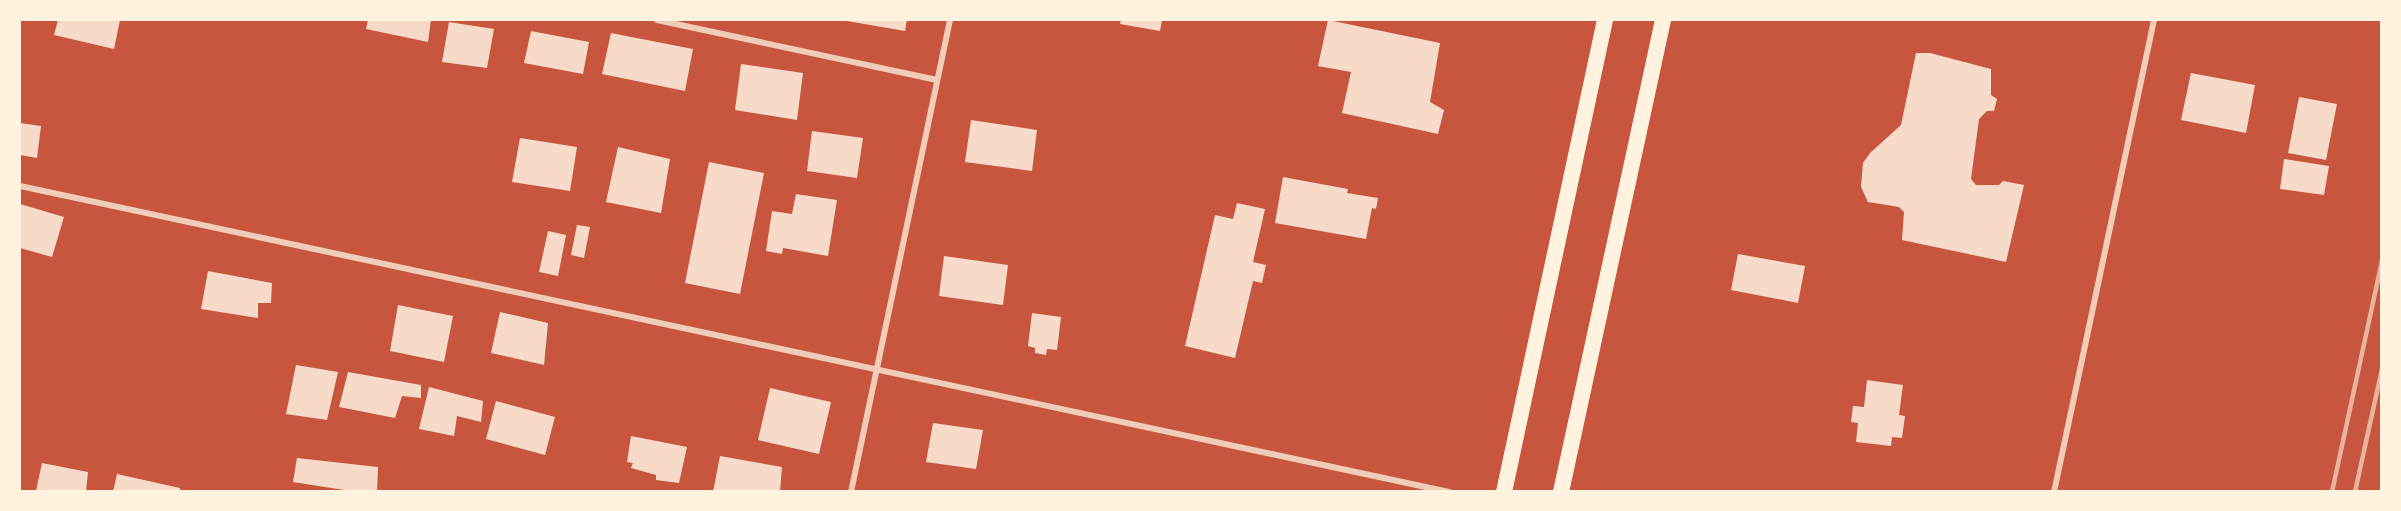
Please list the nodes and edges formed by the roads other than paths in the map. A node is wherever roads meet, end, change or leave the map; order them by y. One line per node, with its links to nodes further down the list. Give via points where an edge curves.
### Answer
1 (657, 20): 6 (street)
2 (950, 20): 6 (street)
3 (1605, 20): 11 (highway)
4 (1663, 20): 12 (highway)
5 (2154, 20): 13 (street)
6 (937, 80): 8 (street)
7 (20, 186): 8 (street)
8 (878, 369): 9 (street); 10 (street)
9 (851, 492)
10 (1449, 492)
11 (1504, 492)
12 (1562, 492)
13 (2054, 492)

